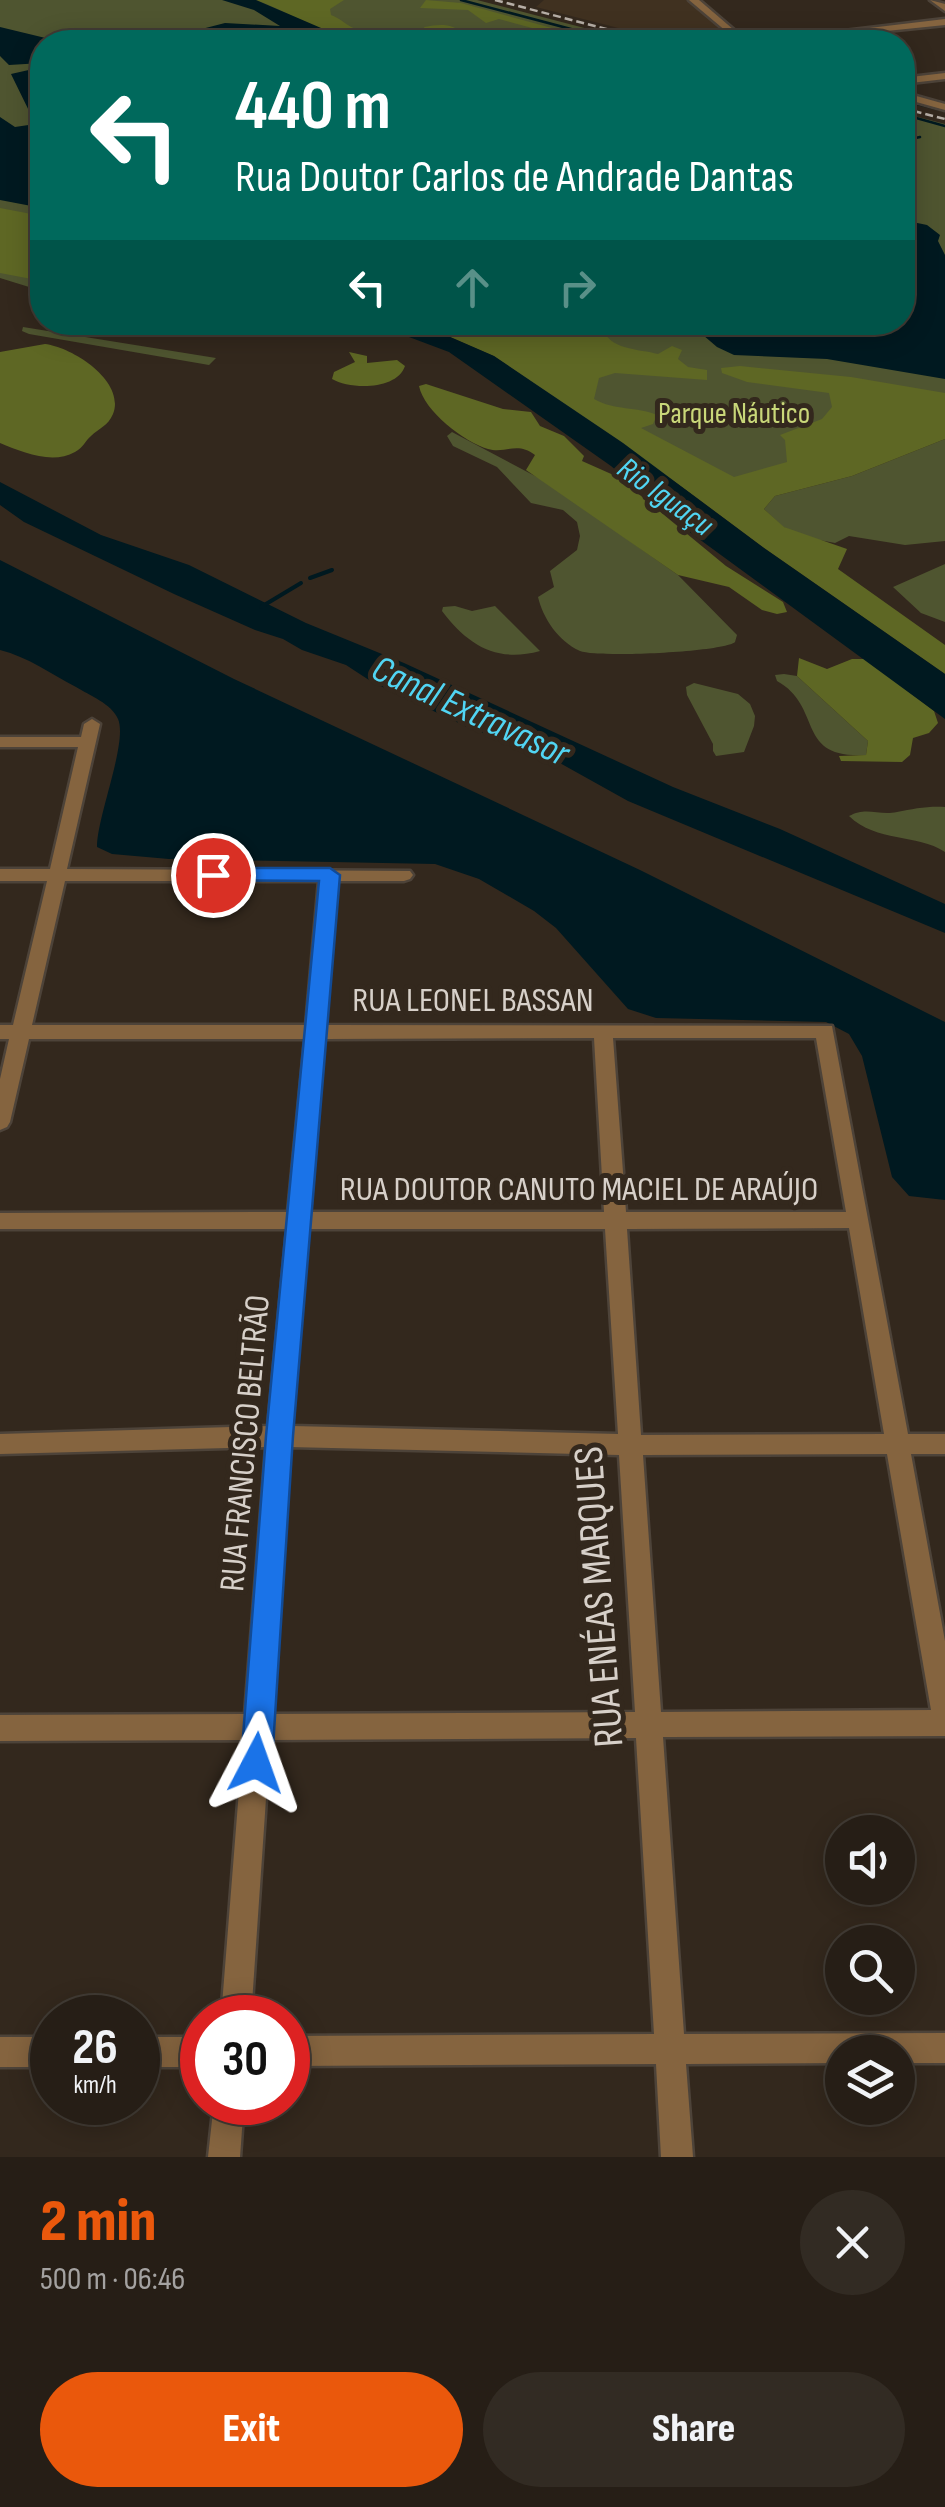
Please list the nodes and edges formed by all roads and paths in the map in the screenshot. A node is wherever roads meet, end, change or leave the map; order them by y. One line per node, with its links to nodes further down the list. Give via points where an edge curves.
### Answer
1 (693, 0): 5 (street)
2 (934, 0): 3 (street)
3 (945, 8)
4 (945, 22): 6 (street)
5 (729, 30)
6 (870, 30)
7 (945, 76): 8 (street)
8 (915, 79)
9 (915, 99): 10 (street)
10 (945, 107)
11 (0, 742): 13 (street, via 90,733)
12 (0, 875): 13 (street)
13 (57, 875): 14 (street); 17 (street)
14 (330, 875): 15 (street); 18 (street, RUA FRANCISCO BELTRÃO)
15 (404, 875)
16 (603, 1031): 18 (street, RUA LEONEL BASSAN); 20 (street, RUA ENÉAS MARQUES); 21 (street, RUA LEONEL BASSAN, via 825,1031)
17 (10, 1032): 18 (street, RUA LEONEL BASSAN); 19 (street)
18 (317, 1032): 23 (street, RUA FRANCISCO BELTRÃO)
19 (0, 1122)
20 (615, 1220): 21 (street, RUA DOUTOR CANUTO MACIEL DE ARAÚJO); 23 (street, RUA DOUTOR CANUTO MACIEL DE ARAÚJO); 28 (street, RUA ENÉAS MARQUES)
21 (858, 1220): 26 (street)
22 (0, 1221): 23 (street, RUA DOUTOR CANUTO MACIEL DE ARAÚJO)
23 (301, 1221): 24 (street, RUA FRANCISCO BELTRÃO)
24 (280, 1436): 25 (street); 28 (street); 32 (street, RUA FRANCISCO BELTRÃO)
25 (0, 1444)
26 (898, 1444): 27 (street); 28 (street); 29 (street)
27 (945, 1444)
28 (630, 1445): 31 (street, RUA ENÉAS MARQUES)
29 (945, 1714)
30 (945, 1723): 31 (street)
31 (648, 1724): 32 (street); 36 (street, RUA ENÉAS MARQUES)
32 (260, 1726): 33 (street); 34 (street, RUA FRANCISCO BELTRÃO)
33 (0, 1728)
34 (238, 1995)
35 (945, 2048): 36 (street)
36 (670, 2050): 37 (street); 42 (street, RUA ENÉAS MARQUES)
37 (310, 2051)
38 (0, 2052): 39 (street)
39 (30, 2052)
40 (226, 2125): 41 (street)
41 (224, 2157)
42 (676, 2157)

